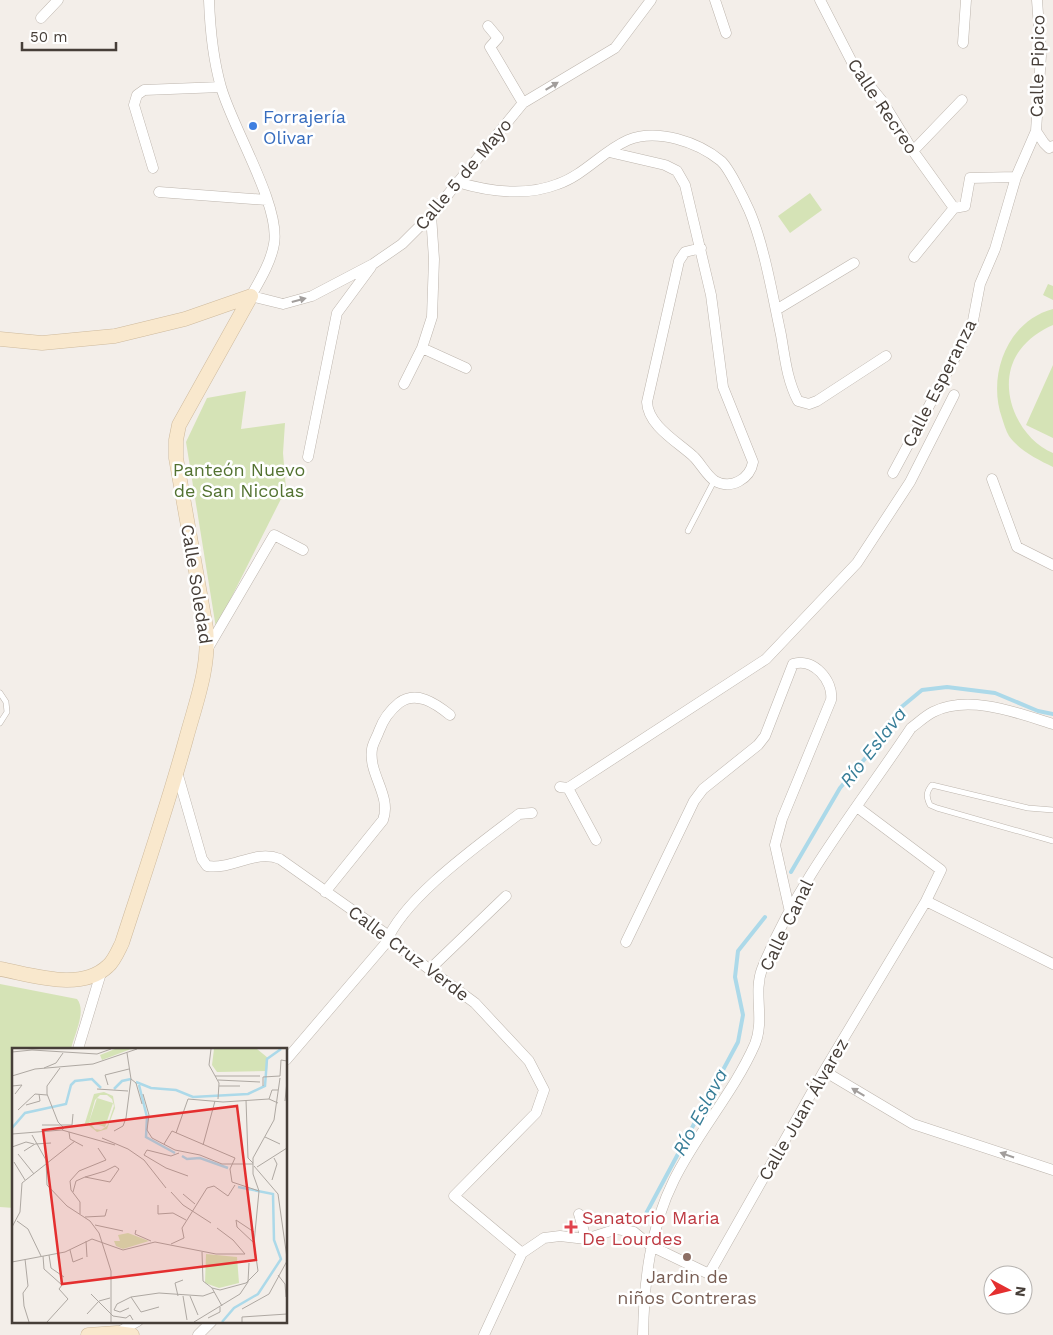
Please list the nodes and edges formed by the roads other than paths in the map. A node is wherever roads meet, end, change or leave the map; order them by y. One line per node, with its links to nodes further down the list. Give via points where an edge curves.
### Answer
1 (58, 0): 8 (street)
2 (209, 0): 12 (street, Calle Soledad, via 213,48)
3 (650, 0): 14 (street, Calle 5 de Mayo, one-way to 3, via 615,48)
4 (715, 0): 10 (street)
5 (820, 0): 17 (street, Calle Recreo, via 855,68 883,102)
6 (966, 0): 11 (street)
7 (1037, 0): 15 (street, Calle Pipico, via 1041,55)
8 (41, 18)
9 (488, 26): 14 (street, via 498,38 490,47)
10 (726, 32)
11 (963, 43)
12 (221, 87): 19 (street, via 144,90 137,95 134,104); 23 (street, Calle Soledad)
13 (962, 100): 17 (street)
14 (522, 103): 21 (street, Calle 5 de Mayo)
15 (1036, 131): 16 (street, via 1044,143 1050,148); 20 (street, Calle Esperanza)
16 (1053, 146)
17 (913, 151): 24 (street, Calle Recreo)
18 (609, 152): 21 (street, via 559,184 538,190 482,190); 26 (street, via 665,165 677,171 685,185); 31 (street, via 629,140 652,136 688,141 722,162 749,211)
19 (153, 168)
20 (1016, 177): 24 (street, via 970,178 965,206); 39 (street, Calle Esperanza, via 995,249 980,284 972,326)
21 (457, 182): 25 (street, Calle 5 de Mayo)
22 (159, 192): 23 (street)
23 (267, 200): 30 (street, Calle Soledad, via 274,226 274,244)
24 (954, 208): 27 (street)
25 (431, 215): 29 (street, Calle 5 de Mayo, via 402,244); 33 (street, via 434,258 432,317)
26 (701, 248): 41 (street, via 711,295 723,387 752,462 751,471 744,479 728,484); 41 (street, via 685,252 679,261 647,410)
27 (914, 257)
28 (854, 263): 31 (street)
29 (374, 264): 30 (street, Calle 5 de Mayo, one-way to 29, via 283,304 312,296); 38 (street, via 337,313)
30 (251, 296): 32 (street, via 185,319 115,336 42,344); 45 (street, Calle Soledad, via 180,425 176,440 176,458)
31 (776, 310): 34 (street, via 790,386 798,401 809,404 817,401)
32 (0, 339)
33 (422, 348): 35 (street); 36 (street)
34 (886, 356)
35 (466, 368)
36 (404, 384)
37 (954, 395): 54 (street, via 910,482 857,563 766,659 564,787)
38 (308, 457)
39 (893, 473)
40 (992, 479): 44 (street, via 1017,547)
41 (714, 480): 42 (lane)
42 (688, 531)
43 (303, 550): 45 (street, via 274,535)
44 (1053, 565)
45 (208, 648): 50 (street, Calle Soledad)
46 (0, 693): 48 (lane, via 6,702 7,712)
47 (450, 715): 56 (street, via 420,697 406,698 390,710 372,749 373,766 386,813)
48 (0, 723)
49 (1053, 724): 51 (street, Calle Canal, via 1002,709 969,704 933,712 911,728)
50 (177, 772): 56 (street, Calle Cruz Verde, via 202,859 207,866 219,868 269,854); 65 (street, Calle Soledad, via 122,943 110,965)
51 (857, 807): 58 (street, Calle Juan Álvarez, via 941,870); 59 (street, Calle Canal, via 808,878)
52 (1053, 810): 55 (lane, via 1028,808 932,785 928,790 930,805 937,808)
53 (532, 813): 60 (street, via 519,814 432,886 392,928)
54 (596, 840)
55 (1053, 841)
56 (325, 892): 60 (street, Calle Cruz Verde)
57 (506, 896): 64 (street)
58 (926, 901): 62 (street); 68 (street, Calle Juan Álvarez)
59 (790, 912): 61 (street, via 775,845 832,691 811,663 801,661 793,664 765,736 694,800); 72 (street, Calle Canal, via 761,971 761,1020 755,1043 674,1181)
60 (389, 936): 64 (street, Calle Cruz Verde); 67 (street)
61 (626, 942)
62 (1053, 964)
63 (0, 969): 65 (street, via 79,981)
64 (430, 969): 73 (street, Calle Cruz Verde, via 475,1003 529,1060 544,1090 536,1113 454,1196)
65 (100, 973): 66 (street)
66 (78, 1048)
67 (288, 1058)
68 (824, 1071): 69 (street, one-way to 68, via 913,1124); 72 (street, Calle Juan Álvarez, via 709,1274)
69 (1053, 1170)
70 (579, 1214): 71 (street)
71 (586, 1239): 72 (street, Calle Juan Álvarez, via 617,1229 634,1232); 73 (street, via 544,1238)
72 (651, 1246): 81 (street, Calle Canal, via 644,1294)
73 (522, 1253): 80 (street)
74 (136, 1322): 76 (street)
75 (211, 1322): 79 (street)
76 (117, 1333): 77 (street); 78 (street)
77 (88, 1335)
78 (132, 1335)
79 (198, 1335)
80 (484, 1335)
81 (643, 1335)

